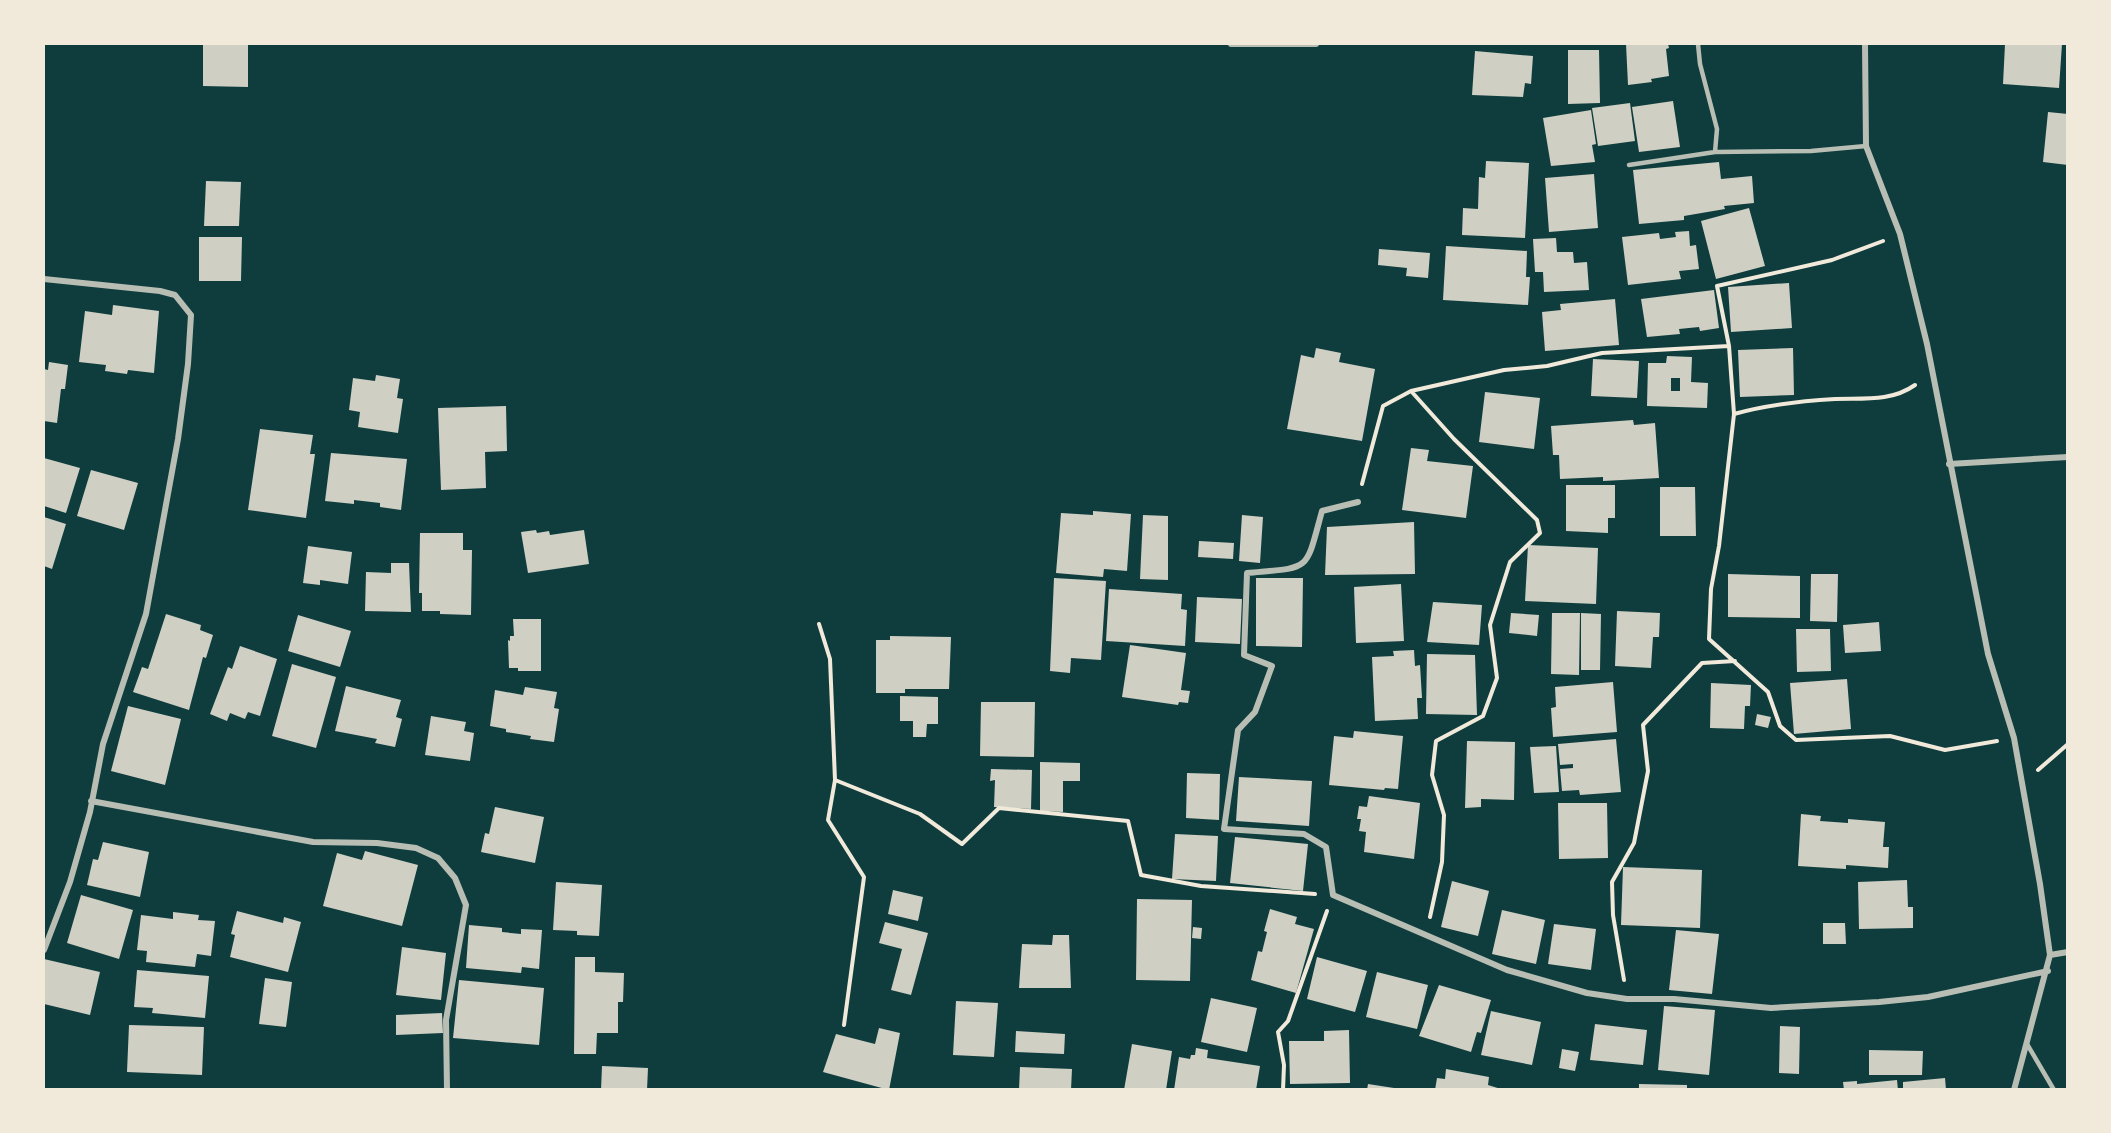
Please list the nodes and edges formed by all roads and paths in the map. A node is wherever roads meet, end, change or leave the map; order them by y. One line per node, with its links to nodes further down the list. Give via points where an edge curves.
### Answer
1 (1231, 44): 2 (street)
2 (1316, 44)
3 (1698, 44): 6 (lane, via 1717,129)
4 (1865, 44): 5 (street)
5 (1866, 146): 6 (lane); 8 (street)
6 (1715, 152): 7 (lane)
7 (1629, 165)
8 (1900, 234): 10 (path, via 1832,260 1717,286); 11 (street)
9 (44, 279): 23 (street, via 160,291 175,295 191,315 178,439 146,614 110,724)
10 (1729, 346): 12 (path, via 1602,354); 13 (path)
11 (1932, 372): 13 (path, via 1905,392 1871,400 1766,405); 15 (street)
12 (1411, 391): 16 (path, via 1383,406); 25 (path, via 1537,520 1540,533 1510,562 1490,625 1497,678 1483,716 1436,741 1432,775 1444,815 1442,862)
13 (1734, 414): 18 (path, via 1709,639)
14 (2067, 457): 15 (street)
15 (1949, 464): 19 (street, via 1988,654)
16 (1358, 502): 24 (street, via 1322,511 1308,560 1296,568 1247,573 1244,655 1272,666 1255,712 1238,730 1224,829 1304,834 1326,847)
17 (819, 624): 21 (path, via 830,659)
18 (1736, 661): 19 (path, via 1767,692 1780,726 1796,740 1890,736 1945,750); 30 (path, via 1702,663 1643,725 1648,771 1634,843 1612,882 1613,915)
19 (2014, 738): 22 (street)
20 (2067, 744): 22 (path)
21 (835, 780): 24 (path, via 920,814 962,844 999,808 1128,821 1141,874 1201,886); 31 (path, via 828,820 864,877)
22 (2022, 784): 28 (street)
23 (91, 801): 26 (street, via 70,882); 33 (street, via 313,842 416,848 438,858 455,878 466,905 446,1020)
24 (1333, 895): 25 (street); 34 (path, via 1288,1021 1278,1032 1284,1065)
25 (1426, 936): 30 (street, via 1507,970 1587,993)
26 (44, 950)
27 (2067, 952): 28 (street)
28 (2050, 955): 29 (street)
29 (2048, 971): 30 (street, via 1929,997 1879,1002 1771,1008); 32 (street)
30 (1627, 999)
31 (844, 1025)
32 (2027, 1044): 35 (street); 36 (lane)
33 (447, 1089)
34 (1283, 1089)
35 (2014, 1089)
36 (2054, 1089)

